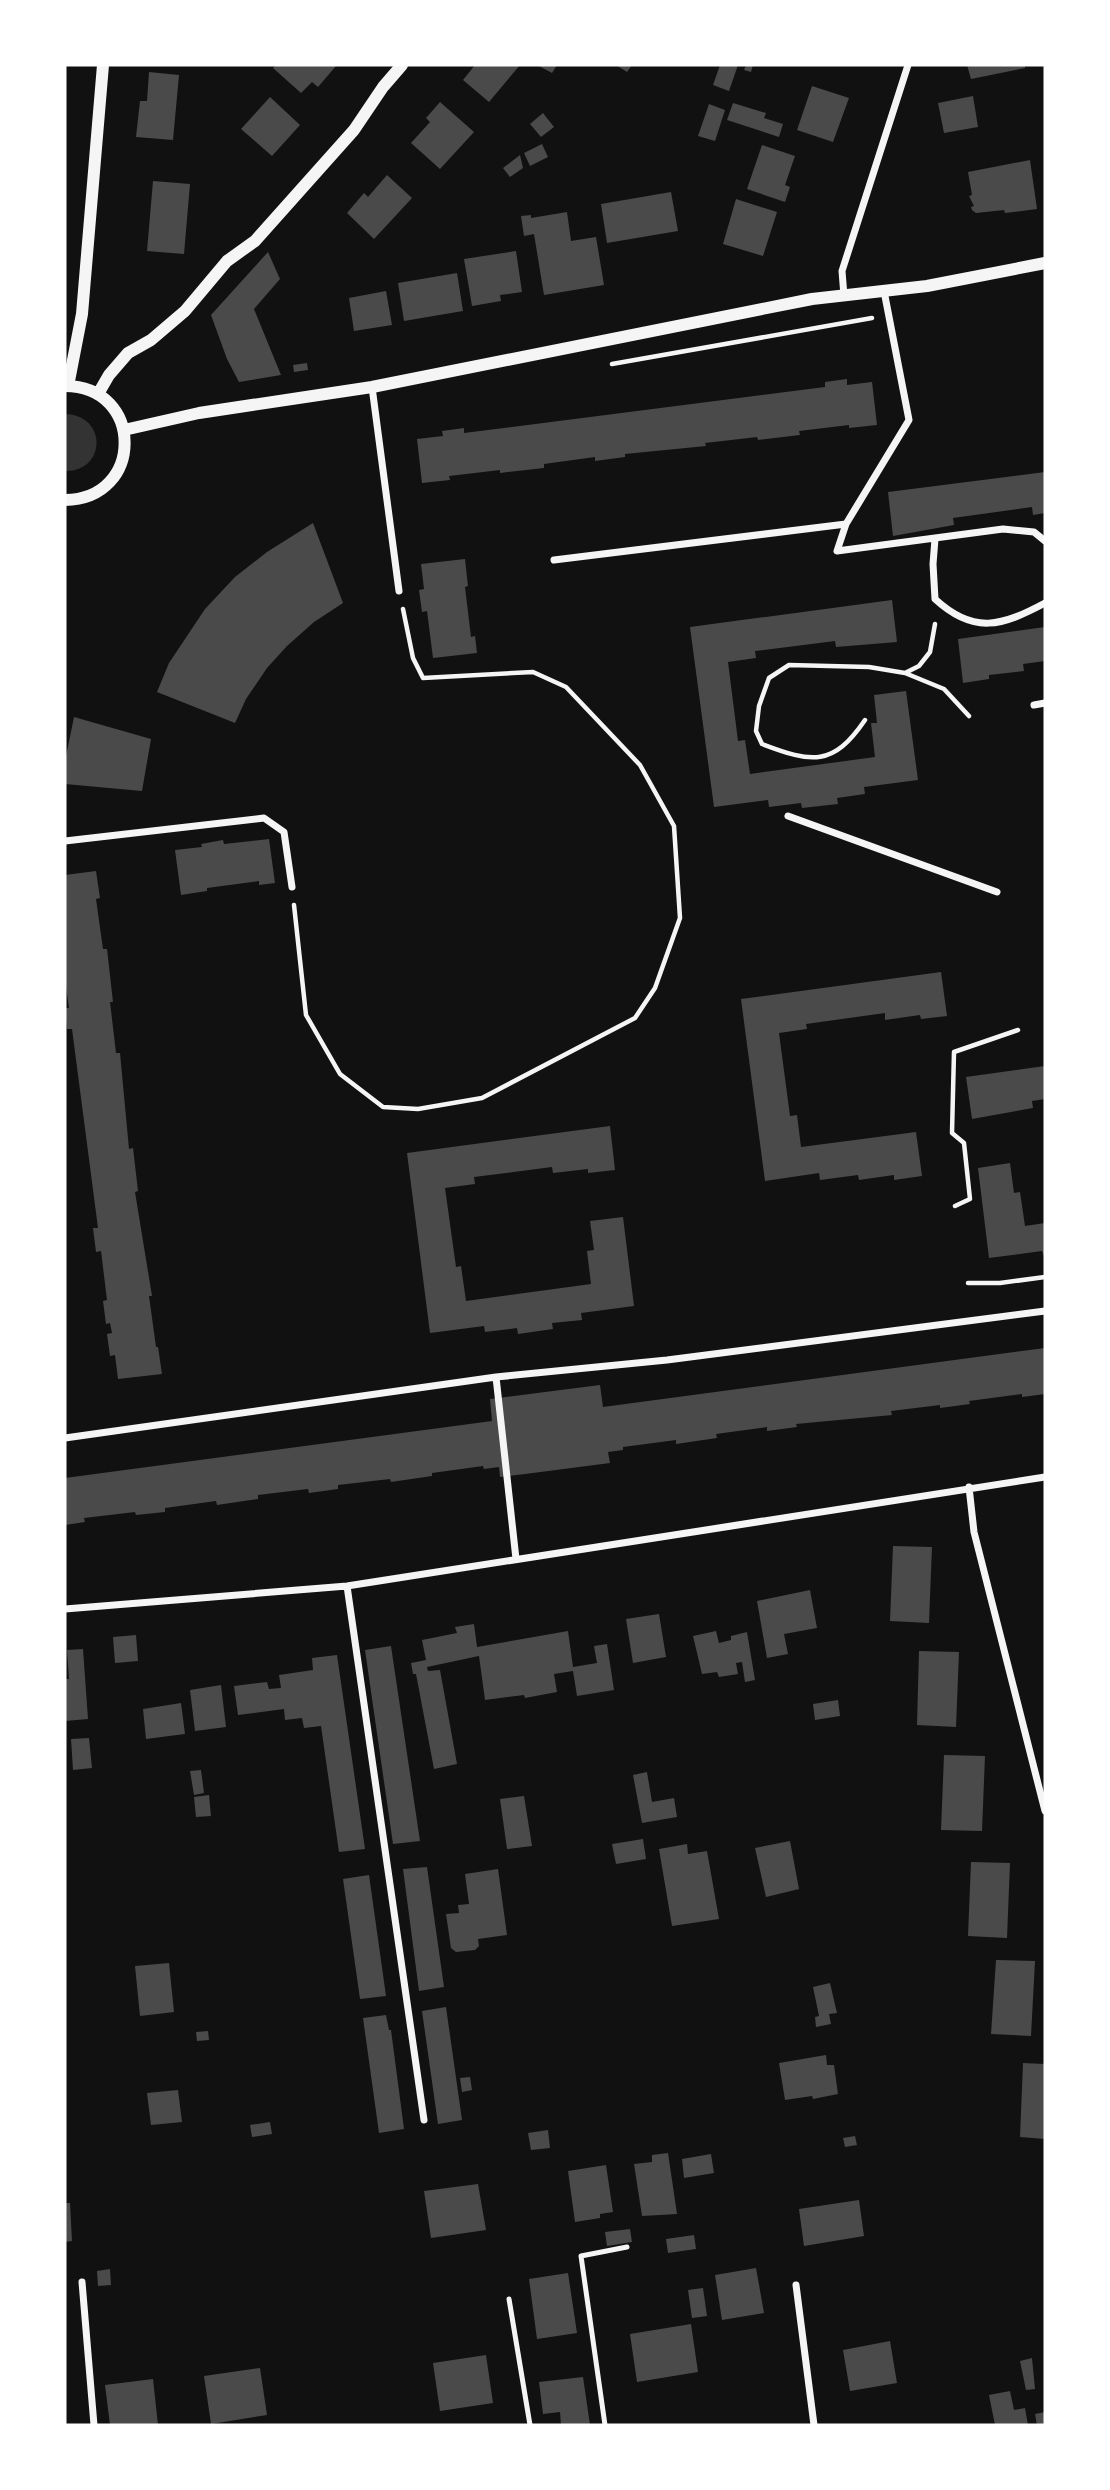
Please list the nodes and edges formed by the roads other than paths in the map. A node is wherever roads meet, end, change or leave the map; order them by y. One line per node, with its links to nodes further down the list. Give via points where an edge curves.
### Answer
1 (103, 65): 7 (street, via 82,314)
2 (402, 65): 9 (street, via 354,130 255,241 227,261 185,311 128,354)
3 (908, 65): 6 (street, via 842,271)
4 (1045, 263): 5 (street)
5 (884, 291): 6 (street); 12 (street, via 909,420)
6 (844, 296): 8 (street)
7 (66, 386): 9 (street)
8 (372, 387): 10 (street, via 199,413); 16 (street)
9 (98, 394): 10 (street, via 119,416)
10 (124, 430): 11 (street, via 124,454 115,476 90,496)
11 (65, 500)
12 (846, 524): 13 (street, via 837,551); 15 (street)
13 (934, 540): 14 (street, via 1003,529 1034,532); 17 (street, via 934,599 950,614 977,624 1004,622)
14 (1045, 541)
15 (554, 560)
16 (399, 591)
17 (1045, 604)
18 (1045, 703): 19 (street)
19 (1034, 705)
20 (788, 816): 23 (street)
21 (65, 841): 22 (street, via 264,818 284,832)
22 (292, 887)
23 (998, 892)
24 (1045, 1311): 25 (street, via 667,1360)
25 (496, 1377): 26 (street); 29 (street)
26 (65, 1437)
27 (1045, 1477): 28 (street)
28 (969, 1487): 29 (street); 32 (street, via 974,1532)
29 (516, 1559): 30 (street)
30 (347, 1586): 31 (street); 33 (street)
31 (65, 1609)
32 (1045, 1811)
33 (424, 2120)
34 (627, 2247): 40 (lane, via 581,2256)
35 (82, 2282): 38 (street)
36 (796, 2285): 41 (street)
37 (509, 2299): 39 (lane)
38 (94, 2425)
39 (530, 2425)
40 (605, 2425)
41 (814, 2425)

